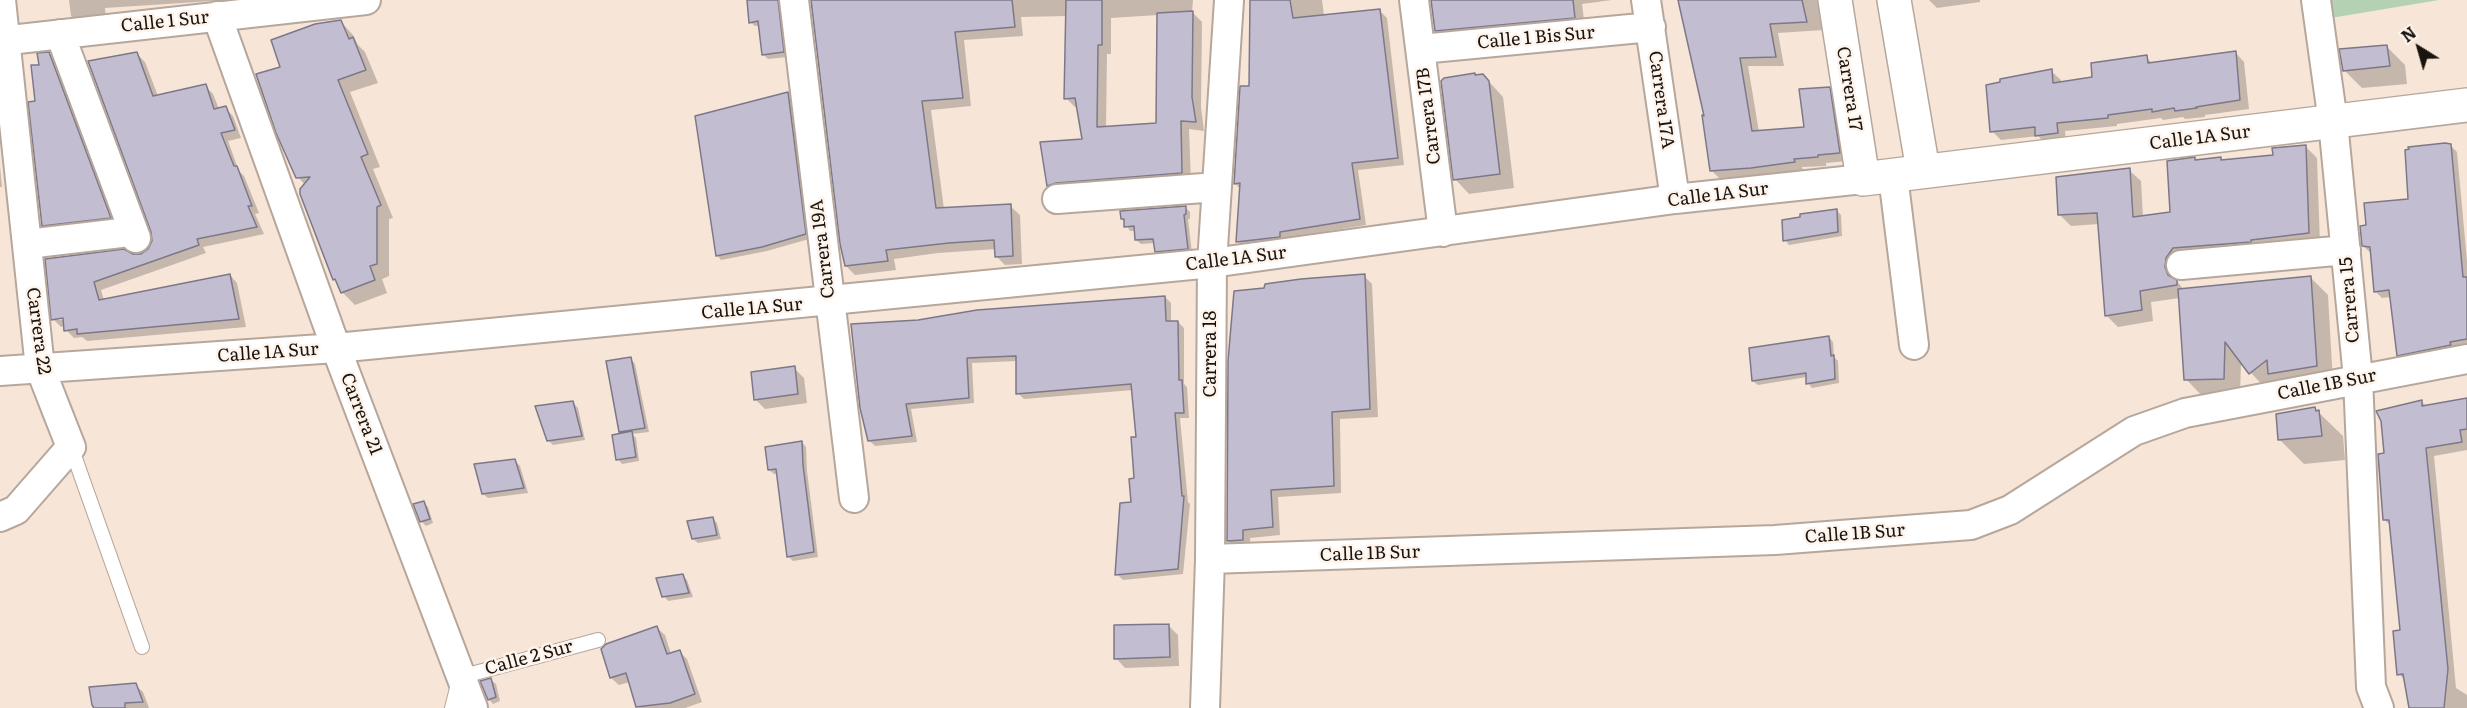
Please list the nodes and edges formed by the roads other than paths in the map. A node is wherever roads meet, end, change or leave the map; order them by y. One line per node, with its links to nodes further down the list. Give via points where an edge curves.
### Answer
1 (1, 0): 12 (street, Carrera 22)
2 (366, 0): 10 (street, Calle 1 Sur)
3 (794, 0): 25 (street, Carrera 19A)
4 (1229, 0): 17 (street, Carrera 18)
5 (1414, 0): 13 (street, Carrera 17B)
6 (1835, 0): 16 (street, Carrera 17)
7 (1893, 0): 16 (street)
8 (2316, 0): 15 (street, Carrera 15)
9 (1648, 13): 13 (street, Calle 1 Bis Sur); 19 (street, Carrera 17A)
10 (218, 16): 11 (street, Calle 1 Sur); 27 (street, Carrera 21)
11 (60, 34): 12 (street, Calle 1 Sur); 21 (street, via 128,236)
12 (3, 40): 21 (street, Carrera 22)
13 (1421, 49): 20 (street, Carrera 17B)
14 (2466, 110): 15 (street, Calle 1A Sur)
15 (2334, 122): 16 (street, Calle 1A Sur); 22 (street, Carrera 15)
16 (1893, 175): 19 (street, Calle 1A Sur); 26 (street)
17 (1217, 187): 18 (street); 23 (street, Carrera 18)
18 (1057, 198)
19 (1675, 199): 20 (street, Calle 1A Sur)
20 (1443, 232): 23 (street, Calle 1A Sur)
21 (27, 244): 29 (street, Carrera 22)
22 (2346, 250): 24 (street); 31 (street, Carrera 15)
23 (1212, 263): 25 (street, Calle 1A Sur); 35 (street, Carrera 18)
24 (2181, 265)
25 (829, 302): 27 (street, Calle 1A Sur); 33 (street, Carrera 19A)
26 (1914, 345)
27 (336, 348): 29 (street, Calle 1A Sur); 38 (street, Carrera 21)
28 (2467, 359): 31 (street, Calle 1B Sur)
29 (40, 368): 30 (street, Calle 1A Sur); 32 (street, Carrera 22)
30 (0, 371)
31 (2358, 378): 35 (street, Calle 1B Sur, via 2185,413 2134,431 2010,510 1971,525 1775,540); 42 (street, Carrera 15, via 2371,687)
32 (71, 447): 34 (street, via 16,510); 37 (lane, Carrera 22)
33 (854, 498)
34 (0, 517)
35 (1210, 559): 41 (street, Carrera 18)
36 (598, 639): 38 (lane, Calle 2 Sur)
37 (142, 647)
38 (460, 677): 39 (lane); 40 (street, Carrera 21)
39 (452, 708)
40 (473, 708)
41 (1205, 708)
42 (2379, 708)

